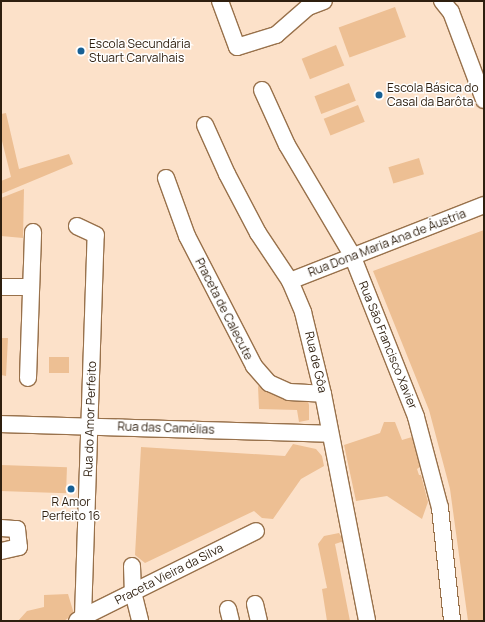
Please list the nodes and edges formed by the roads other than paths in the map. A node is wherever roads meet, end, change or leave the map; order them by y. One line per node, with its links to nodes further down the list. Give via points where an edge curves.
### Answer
1 (220, 1): 2 (street, via 237,47 276,35 308,7)
2 (324, 1)
3 (442, 1): 5 (street, via 451,12)
4 (262, 90): 11 (street, Rua São Francisco Xavier, via 287,145)
5 (484, 100)
6 (204, 125): 12 (street, Rua de Gôa, via 258,233)
7 (166, 178): 16 (street, Praceta de Calecute, via 187,236 254,366 269,383 289,392)
8 (484, 205): 11 (street, Rua Dona Maria Ana de Áustria)
9 (77, 226): 18 (street, Rua do Amor Perfeito, via 96,235)
10 (33, 232): 14 (street)
11 (352, 255): 12 (street, Rua Dona Maria Ana de Áustria); 30 (street, Rua São Francisco Xavier, via 416,417 429,461 440,508)
12 (290, 281): 16 (street, Rua de Gôa, via 303,312)
13 (1, 287): 14 (street)
14 (31, 287): 15 (street)
15 (28, 378)
16 (323, 394): 19 (street, Rua de Gôa)
17 (1, 424): 18 (street, Rua das Camélias)
18 (90, 425): 19 (street, Rua das Camélias); 26 (street, Rua do Amor Perfeito)
19 (330, 434): 29 (street, Rua de Gôa)
20 (1, 528): 22 (street, via 17,529 19,547)
21 (256, 530): 24 (street, Praceta Vieira da Silva)
22 (1, 551)
23 (132, 566): 24 (street)
24 (133, 592): 26 (street, Praceta Vieira da Silva); 27 (street)
25 (255, 604): 28 (street)
26 (80, 619)
27 (140, 621)
28 (259, 621)
29 (367, 621)
30 (452, 621)

